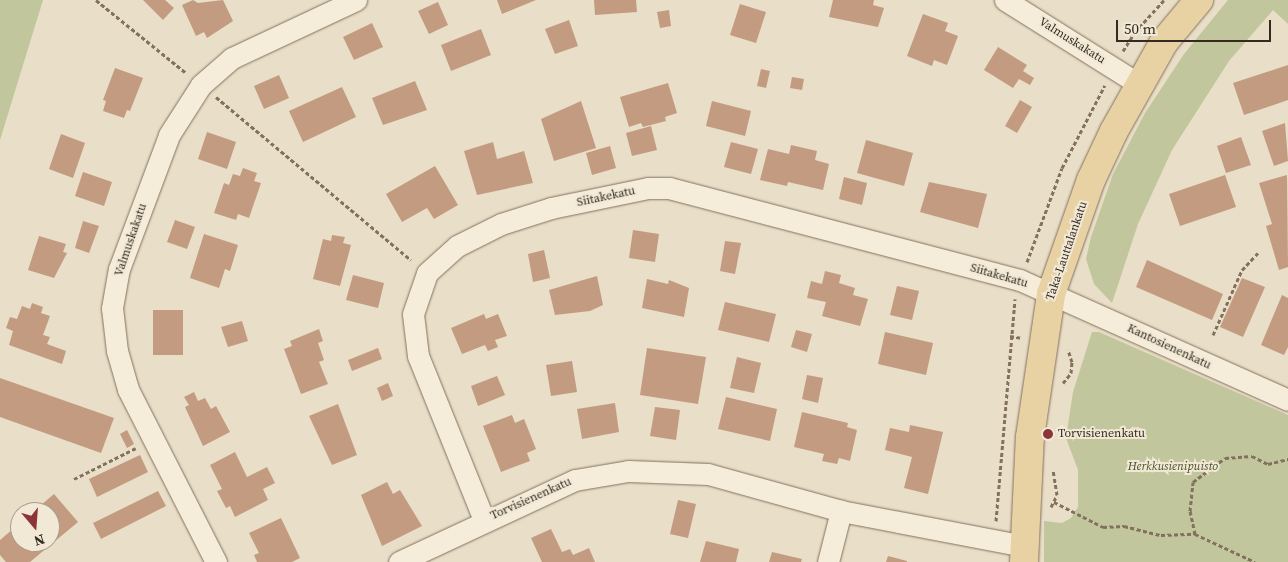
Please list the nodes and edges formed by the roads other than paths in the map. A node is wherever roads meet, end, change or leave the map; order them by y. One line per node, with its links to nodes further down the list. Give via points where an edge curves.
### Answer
1 (356, 0): 10 (street, Valmuskakatu, via 232,58 201,84 169,135 119,268 112,308 116,351 128,389)
2 (1005, 0): 4 (street, Valmuskakatu)
3 (1198, 0): 4 (main road, Taka-Lauttalankatu, via 1164,42)
4 (1139, 84): 5 (main road, Taka-Lauttalankatu, via 1091,180)
5 (1051, 294): 6 (street, Kantosienenkatu); 8 (street, Siitakekatu, via 1020,280 669,188 648,188 560,206 500,224 457,246 427,273 413,314 418,356); 9 (main road, Taka-Lauttalankatu, via 1030,437)
6 (1288, 400)
7 (841, 511): 8 (street, Torvisienenkatu, via 708,474 628,471 575,480); 9 (street, Torvisienenkatu); 12 (street)
8 (484, 520): 11 (street, Torvisienenkatu)
9 (1024, 554)
10 (216, 562)
11 (399, 562)
12 (828, 562)

